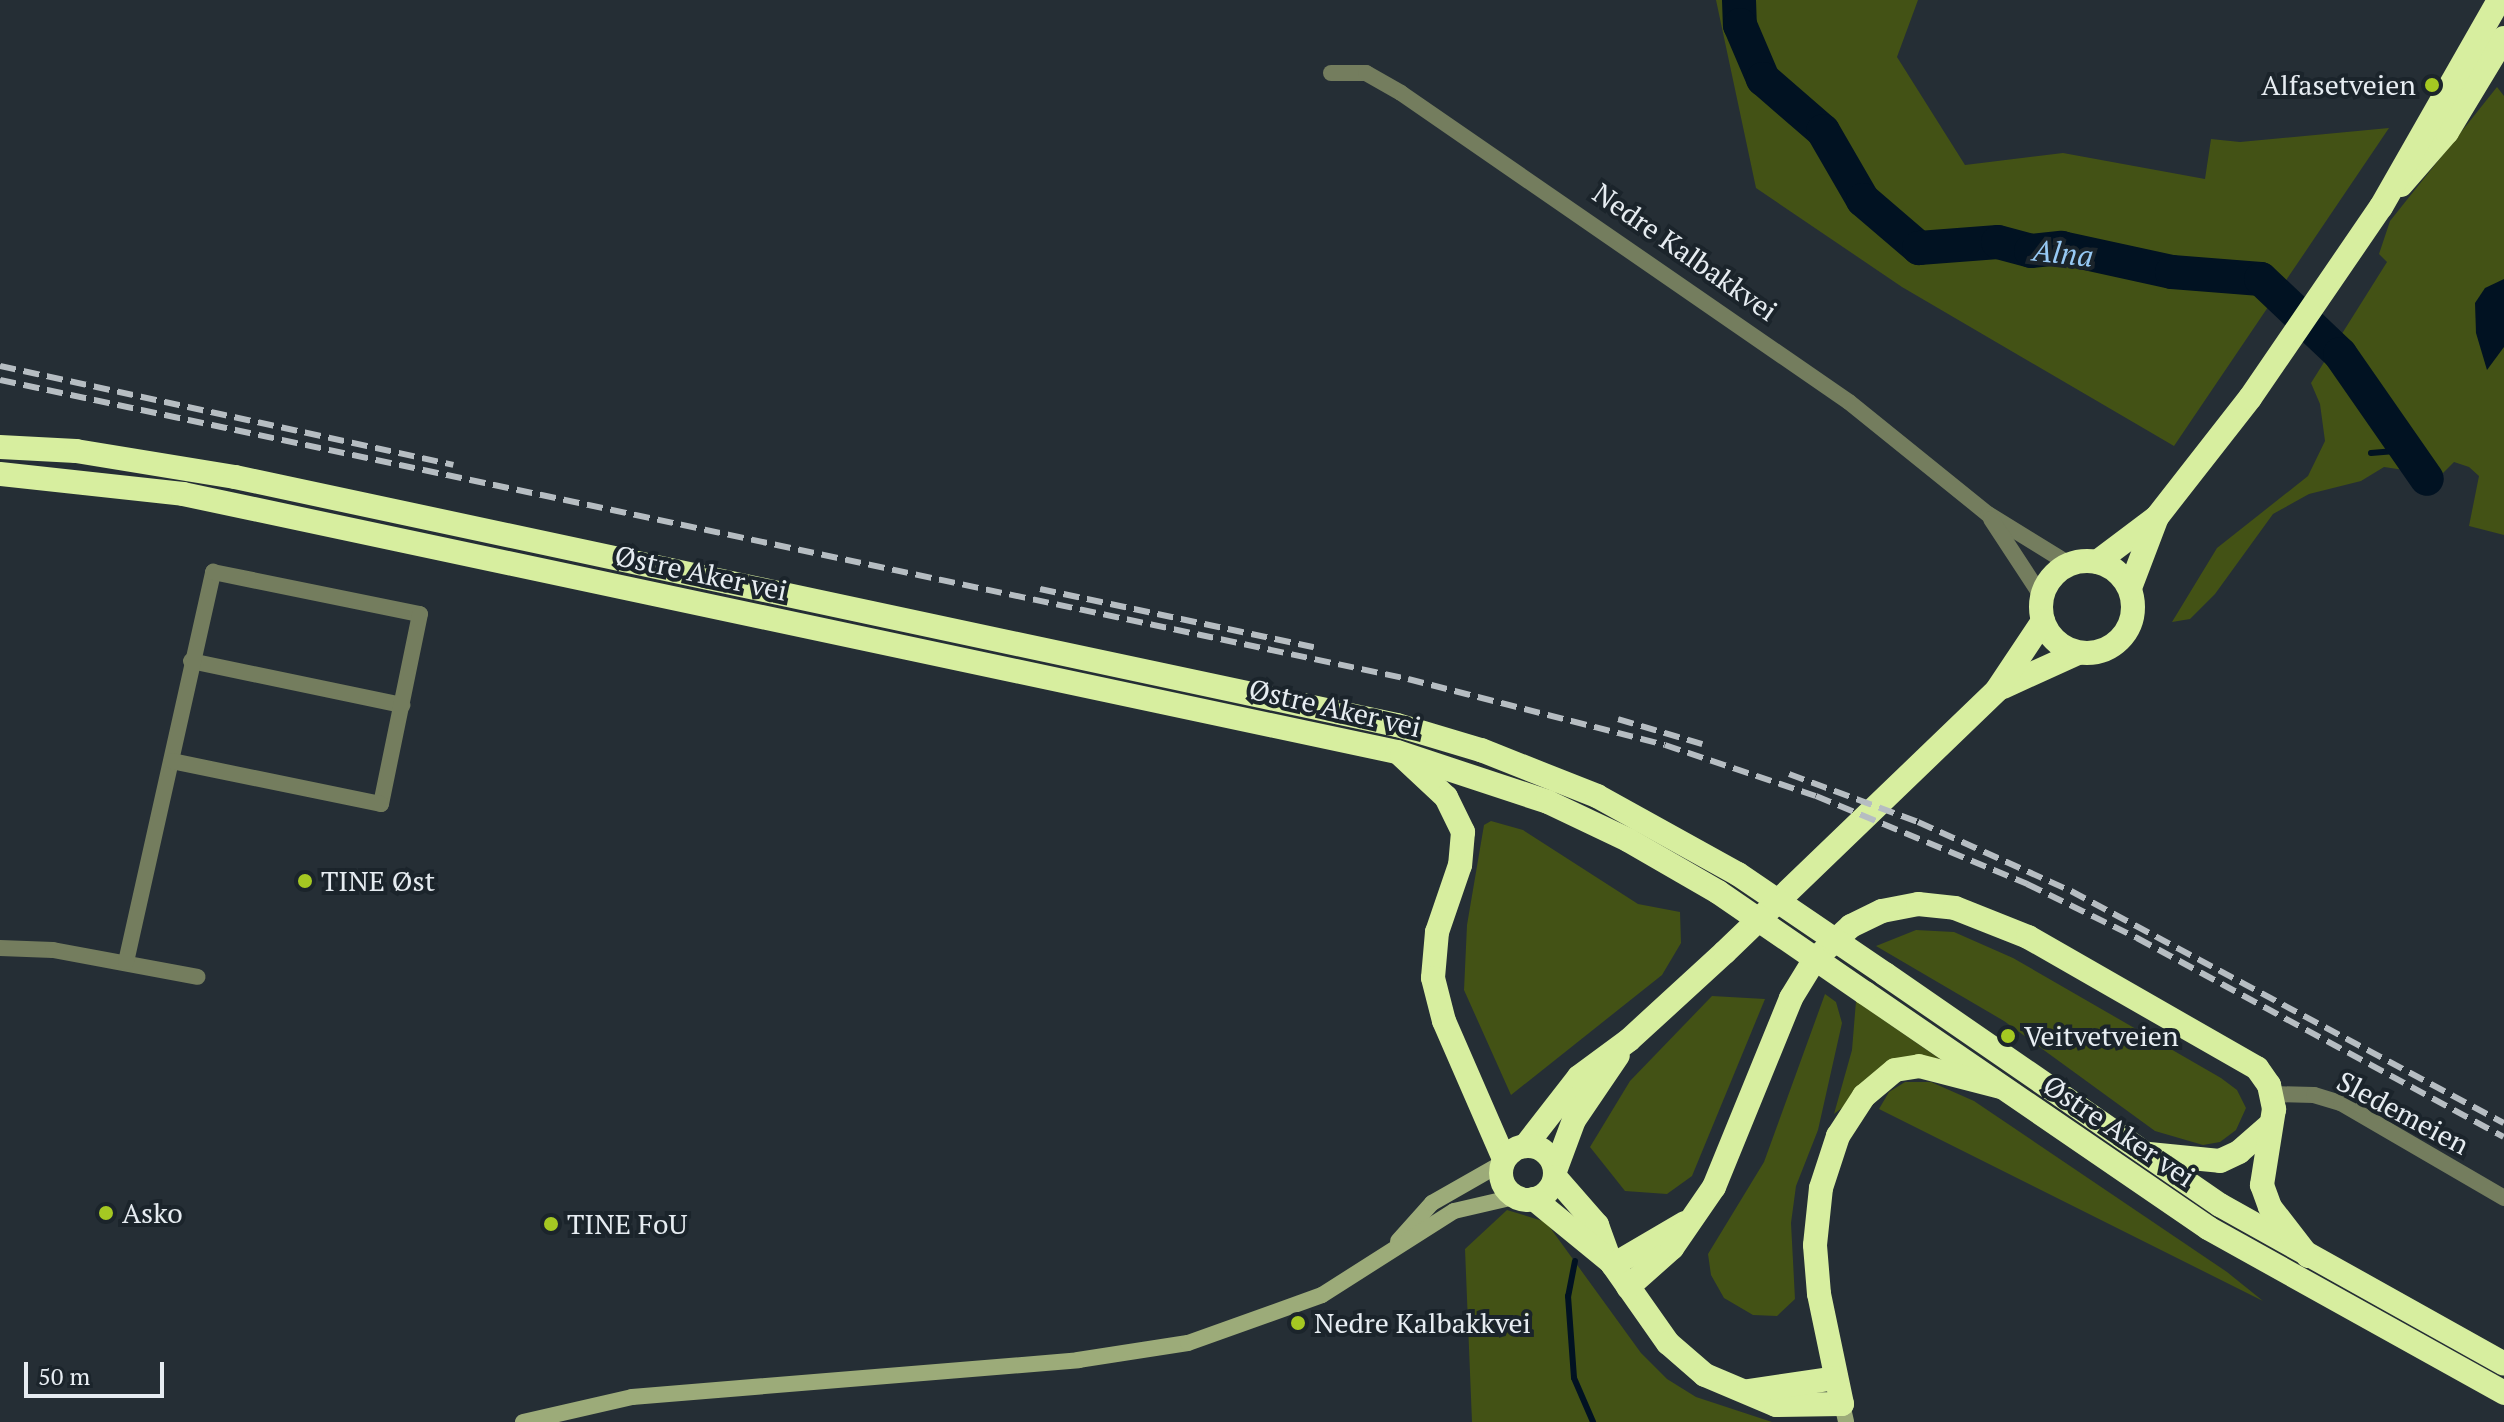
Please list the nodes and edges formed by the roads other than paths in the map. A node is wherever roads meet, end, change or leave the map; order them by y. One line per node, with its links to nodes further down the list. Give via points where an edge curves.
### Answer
1 (2499, 0): 4 (highway)
2 (2504, 38): 4 (highway, via 2431,154)
3 (1331, 73): 7 (street, Nedre Kalbakkvei, via 1366,73 1435,116 1849,402)
4 (2381, 207): 8 (highway, via 2250,398)
5 (0, 447): 27 (highway, Østre Aker vei, bridge, via 76,451 235,477 1397,725 1494,754 1597,796 1738,874)
6 (0, 474): 17 (highway, Østre Aker vei, via 183,494)
7 (1988, 514): 10 (street, Nedre Kalbakkvei); 12 (street, Nedre Kalbakkvei)
8 (2157, 517): 9 (highway); 11 (highway)
9 (2097, 562): 10 (highway); 11 (highway, via 2117,571)
10 (2069, 564): 12 (highway, via 2051,577)
11 (2130, 588): 13 (highway, via 2134,610 2120,641 2101,652)
12 (2042, 609): 13 (highway, via 2056,642); 15 (highway)
13 (2078, 653): 15 (highway)
14 (191, 661): 16 (street); 16 (street, via 213,572 420,614); 18 (street)
15 (1997, 690): 22 (highway)
16 (402, 705): 18 (street, via 381,804)
17 (1397, 752): 23 (highway, Østre Aker vei, bridge, via 1548,802 1628,840 1718,892); 28 (highway, via 1446,797 1463,832 1460,865 1437,932 1433,978 1444,1021)
18 (172, 761): 20 (street)
19 (0, 948): 20 (street)
20 (126, 962): 21 (street)
21 (198, 977)
22 (1629, 1040): 26 (highway, via 1579,1077); 29 (highway, via 1591,1089)
23 (2001, 1087): 38 (highway, via 1919,1066 1895,1070 1864,1096 1838,1136 1819,1196 1815,1245); 40 (highway, Østre Aker vei, via 2249,1253)
24 (2272, 1094): 25 (highway); 31 (street, Sledemeien, via 2314,1095 2341,1103); 32 (highway, via 2248,1060 2028,937 1955,908 1901,906 1851,926 1807,970 1783,1015 1723,1169)
25 (2270, 1125): 27 (highway, via 2220,1161); 34 (highway, via 2262,1185 2270,1207)
26 (1526, 1145): 28 (highway); 29 (highway, via 1546,1152)
27 (2140, 1153): 34 (highway, Østre Aker vei)
28 (1503, 1161): 30 (highway, via 1502,1182); 33 (main road, via 1432,1203)
29 (1555, 1174): 30 (highway, via 1548,1191); 35 (highway, via 1597,1225)
30 (1524, 1198): 33 (main road, via 1466,1206); 35 (highway)
31 (2504, 1198)
32 (1685, 1223): 35 (highway); 36 (highway, via 1672,1248)
33 (1395, 1246): 42 (main road, via 1322,1295 1188,1343 1078,1360 632,1397)
34 (2308, 1256): 37 (highway, Østre Aker vei)
35 (1612, 1264): 36 (highway)
36 (1628, 1287): 39 (highway, via 1676,1353 1715,1381)
37 (2504, 1364)
38 (1836, 1378): 39 (highway); 41 (highway)
39 (1743, 1391): 41 (highway, via 1794,1408)
40 (2504, 1393)
41 (1844, 1413)
42 (523, 1422)

